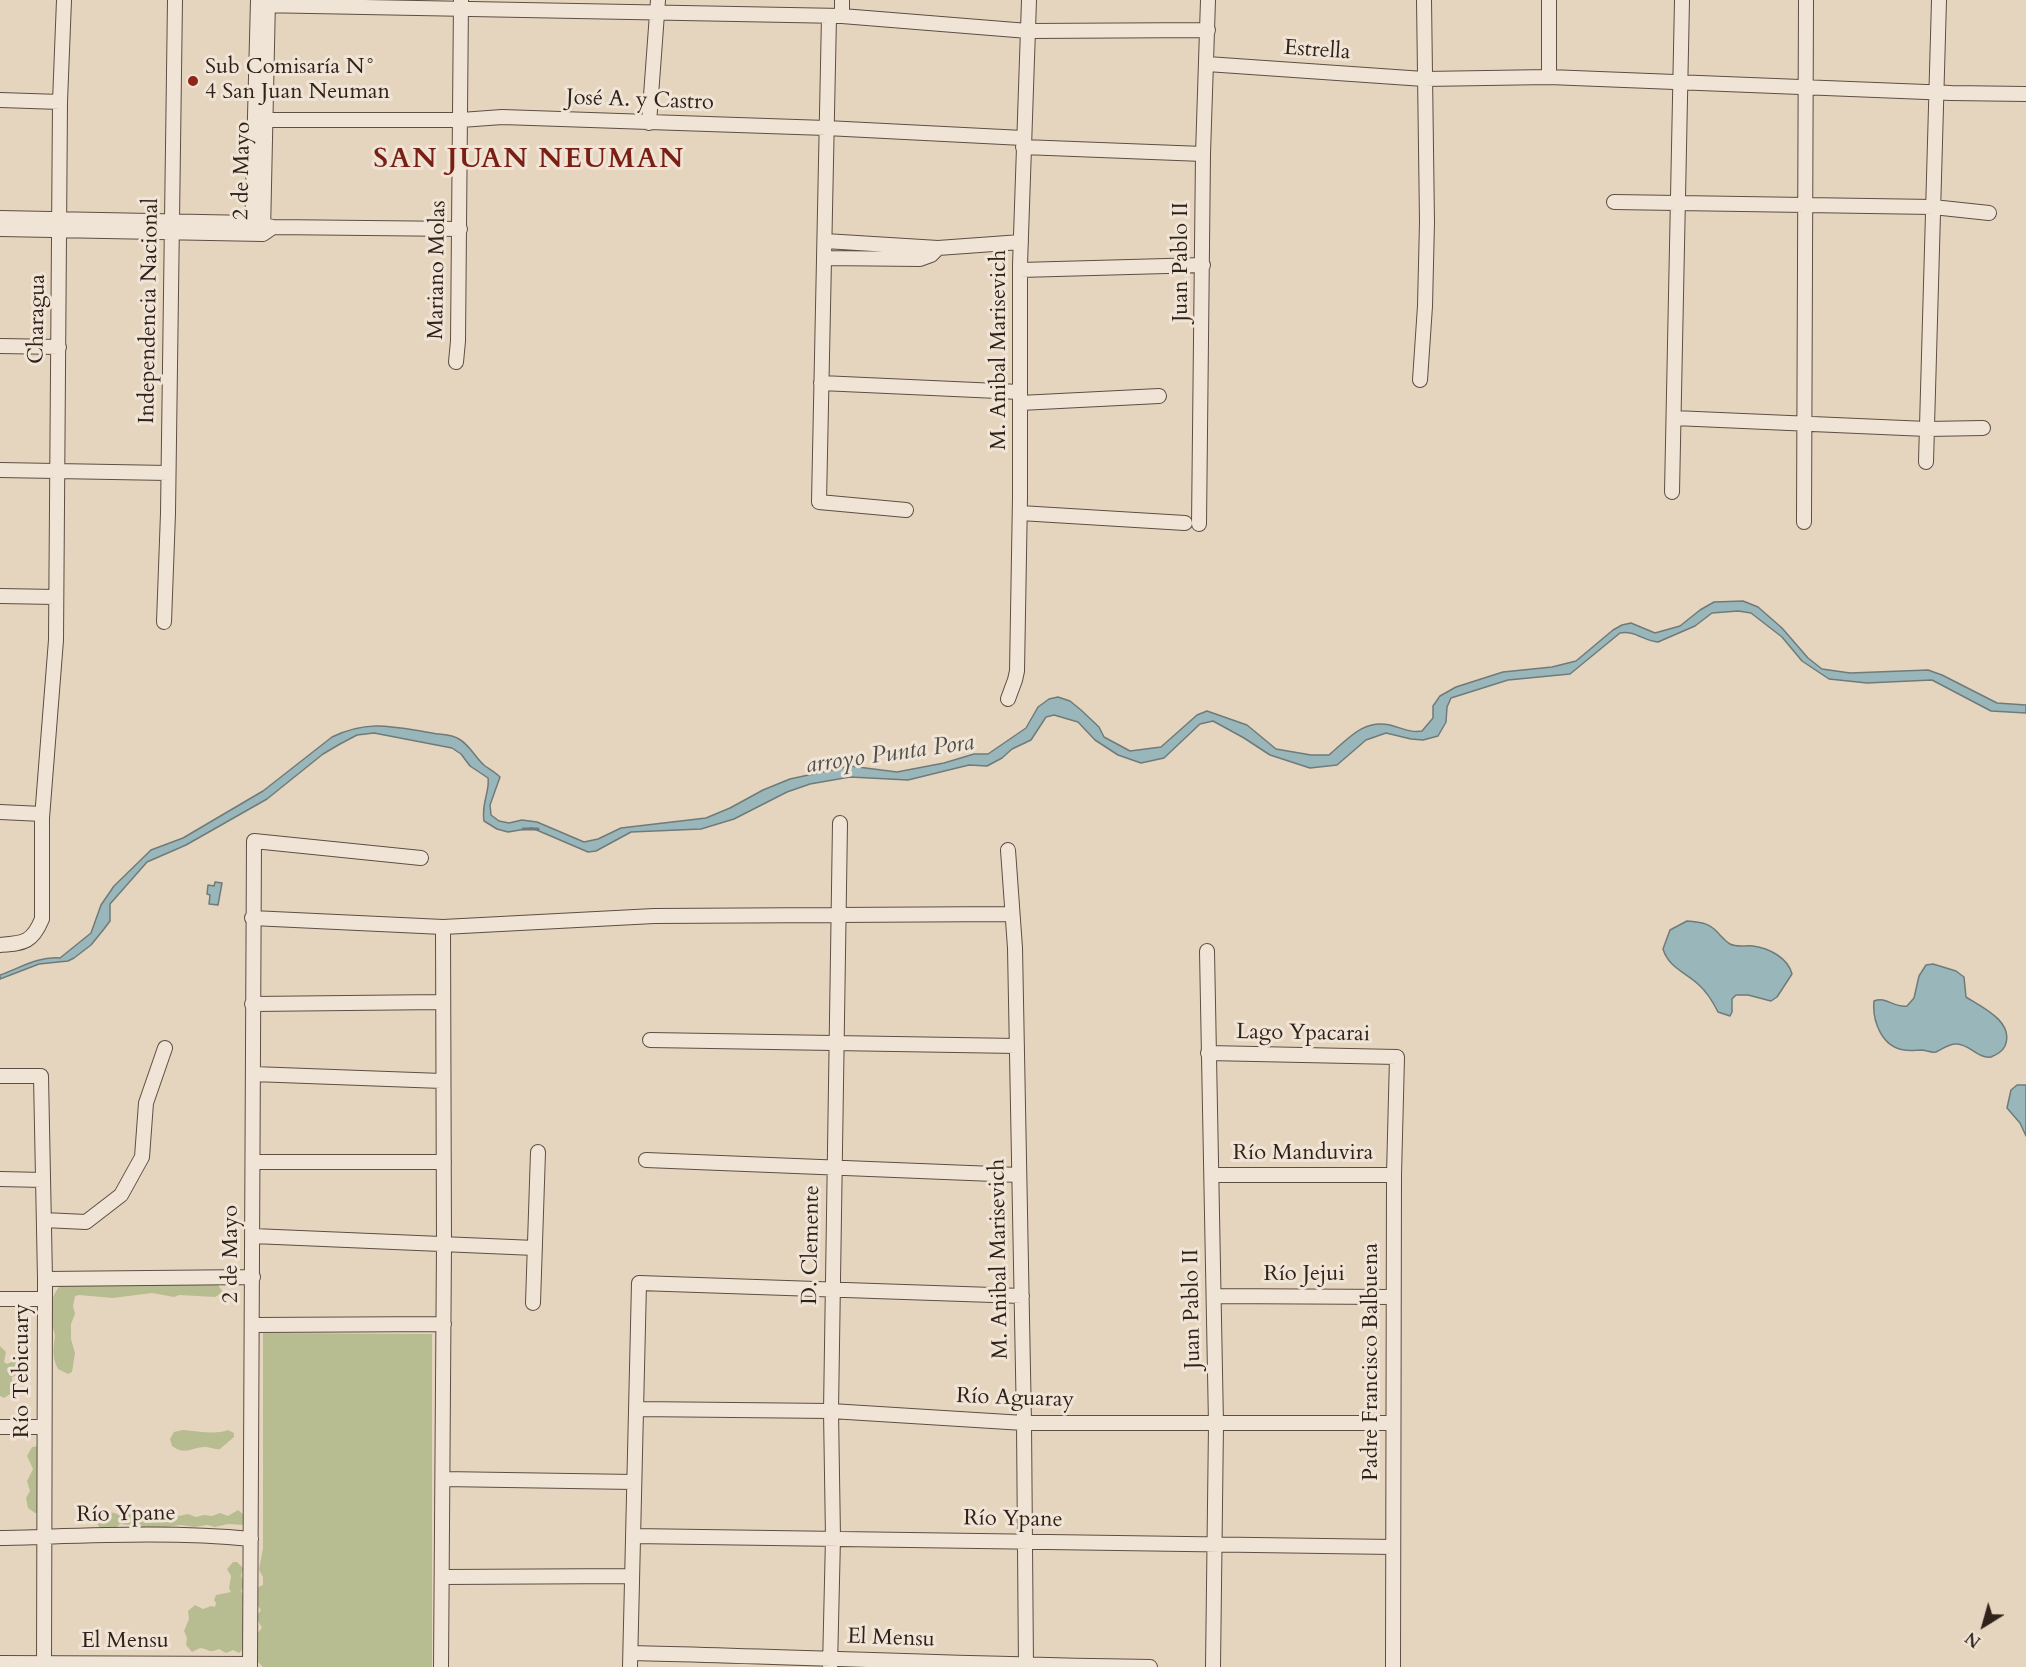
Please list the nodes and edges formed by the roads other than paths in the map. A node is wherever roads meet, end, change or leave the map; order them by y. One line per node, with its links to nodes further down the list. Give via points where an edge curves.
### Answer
1 (64, 0): 25 (street, Charagua)
2 (176, 0): 39 (street, Independencia Nacional)
3 (842, 0): 14 (street)
4 (1029, 0): 16 (street, M. Anibal Marisevich)
5 (1209, 0): 15 (street, Juan Pablo II)
6 (1424, 0): 19 (street)
7 (1549, 0): 18 (street)
8 (1682, 0): 20 (street)
9 (1806, 0): 21 (street)
10 (1940, 0): 22 (street)
11 (263, 3): 12 (street); 26 (street, 2 de Mayo)
12 (461, 5): 13 (street); 27 (street, Mariano Molas)
13 (658, 7): 14 (street); 28 (street)
14 (835, 16): 16 (street); 29 (street)
15 (1208, 30): 16 (street); 17 (street, Juan Pablo II)
16 (1028, 31): 30 (street, M. Anibal Marisevich)
17 (1206, 64): 19 (street, Estrella); 31 (street, Juan Pablo II)
18 (1549, 77): 19 (street, Estrella); 20 (street, Estrella)
19 (1424, 80): 52 (street, via 1427,222)
20 (1682, 82): 21 (street, Estrella); 33 (street)
21 (1805, 87): 22 (street, Estrella); 34 (street)
22 (1936, 92): 23 (street, Estrella); 35 (street)
23 (2026, 94)
24 (0, 100): 25 (street)
25 (60, 102): 38 (street, Charagua)
26 (260, 120): 27 (street, José A. y Castro); 40 (street, 2 de Mayo)
27 (461, 120): 28 (street, José A. y Castro, via 513,117); 42 (street, Mariano Molas)
28 (650, 123): 29 (street, José A. y Castro)
29 (826, 128): 30 (street, José A. y Castro); 43 (street)
30 (1023, 143): 31 (street, José A. y Castro); 44 (street, M. Anibal Marisevich)
31 (1203, 154): 47 (street, Juan Pablo II)
32 (1614, 202): 33 (street)
33 (1679, 204): 34 (street); 56 (street)
34 (1805, 205): 35 (street); 57 (street)
35 (1933, 207): 36 (street); 59 (street)
36 (1989, 213)
37 (0, 218): 38 (street)
38 (60, 224): 39 (street); 41 (street); 50 (street, Charagua)
39 (172, 227): 40 (street); 63 (street, Independencia Nacional)
40 (261, 228): 42 (street)
41 (0, 229)
42 (460, 230): 51 (street, Mariano Molas)
43 (825, 241): 45 (street); 46 (street)
44 (1021, 242): 45 (street); 48 (street, M. Anibal Marisevich)
45 (938, 248): 46 (street, via 920,259)
46 (824, 258): 53 (street)
47 (1203, 265): 48 (street); 66 (street, Juan Pablo II, via 1192,523)
48 (1020, 270): 55 (street, M. Anibal Marisevich)
49 (0, 346): 50 (street)
50 (58, 346): 62 (street, Charagua)
51 (456, 362)
52 (1420, 380)
53 (821, 383): 55 (street); 65 (street, via 819,502)
54 (1159, 396): 55 (street)
55 (1020, 397): 66 (street, M. Anibal Marisevich)
56 (1674, 418): 57 (street); 64 (street)
57 (1804, 424): 59 (street); 67 (street)
58 (1983, 428): 59 (street)
59 (1927, 429): 60 (street)
60 (1926, 462)
61 (0, 470): 62 (street)
62 (57, 471): 63 (street); 69 (street, Charagua)
63 (168, 473): 70 (street, Independencia Nacional)
64 (1672, 492)
65 (906, 510)
66 (1020, 513): 71 (street, M. Anibal Marisevich, via 1017,671)
67 (1804, 522)
68 (0, 596): 69 (street)
69 (56, 597): 73 (street, Charagua)
70 (164, 622)
71 (1008, 699)
72 (0, 812): 73 (street, via 42,814)
73 (42, 818): 81 (street, Charagua, via 42,919 36,933 24,943)
74 (840, 823): 78 (street, D. Clemente)
75 (1008, 850): 77 (street, M. Anibal Marisevich)
76 (422, 858): 79 (street, 2 de Mayo, via 254,841)
77 (1012, 914): 78 (street); 87 (street, M. Anibal Marisevich)
78 (838, 915): 80 (street, via 654,916); 86 (street, D. Clemente)
79 (252, 918): 80 (street); 84 (street, 2 de Mayo)
80 (443, 927): 83 (street)
81 (0, 945)
82 (1207, 951): 89 (street, Juan Pablo II)
83 (443, 1002): 84 (street); 93 (street)
84 (252, 1004): 91 (street, 2 de Mayo)
85 (650, 1040): 86 (street)
86 (836, 1043): 87 (street); 98 (street, D. Clemente)
87 (1017, 1046): 99 (street, M. Anibal Marisevich)
88 (165, 1048): 104 (street, via 146,1103 142,1157 121,1195 86,1222)
89 (1208, 1053): 90 (street, Lago Ypacarai); 100 (street, Juan Pablo II)
90 (1397, 1058): 101 (street, Padre Francisco Balbuena)
91 (253, 1074): 93 (street); 96 (street, 2 de Mayo)
92 (0, 1076): 103 (street, Río Tebicuary, via 41,1076)
93 (442, 1081): 97 (street)
94 (538, 1152): 107 (street)
95 (646, 1160): 98 (street)
96 (253, 1162): 97 (street); 105 (street, 2 de Mayo)
97 (444, 1162): 106 (street)
98 (834, 1168): 99 (street); 110 (street, D. Clemente)
99 (1019, 1175): 111 (street, M. Anibal Marisevich)
100 (1212, 1175): 101 (street, Río Manduvira); 112 (street, Juan Pablo II)
101 (1394, 1175): 113 (street, Padre Francisco Balbuena)
102 (0, 1179): 103 (street)
103 (43, 1180): 104 (street, Río Tebicuary)
104 (44, 1220): 109 (street, Río Tebicuary)
105 (253, 1236): 106 (street); 108 (street, 2 de Mayo)
106 (444, 1244): 107 (street); 117 (street)
107 (535, 1248): 116 (street)
108 (253, 1277): 109 (street); 118 (street, 2 de Mayo)
109 (45, 1279): 115 (street, Río Tebicuary)
110 (832, 1290): 111 (street); 119 (street, via 639,1283); 120 (street, D. Clemente)
111 (1022, 1296): 121 (street, M. Anibal Marisevich)
112 (1214, 1296): 113 (street, Río Jejui); 123 (street, Juan Pablo II)
113 (1393, 1297): 122 (street, Padre Francisco Balbuena)
114 (0, 1299): 115 (street)
115 (44, 1299): 125 (street, Río Tebicuary)
116 (533, 1303)
117 (444, 1324): 118 (street); 126 (street)
118 (253, 1325): 132 (street, 2 de Mayo)
119 (636, 1409): 120 (street, Río Aguaray); 127 (street)
120 (831, 1411): 121 (street, Río Aguaray); 131 (street, D. Clemente)
121 (1024, 1423): 123 (street, Río Aguaray); 133 (street, M. Anibal Marisevich)
122 (1393, 1423): 123 (street, Río Aguaray); 135 (street, Padre Francisco Balbuena)
123 (1216, 1424): 134 (street, Juan Pablo II)
124 (0, 1427): 125 (street)
125 (44, 1428): 129 (street, Río Tebicuary)
126 (443, 1479): 127 (street); 137 (street)
127 (634, 1482): 128 (street)
128 (633, 1536): 131 (street, Río Ypane); 136 (street)
129 (44, 1537): 130 (street, Río Ypane); 132 (street, Río Ypane, via 200,1535); 141 (street, Río Tebicuary)
130 (0, 1538)
131 (833, 1538): 133 (street, Río Ypane); 139 (street, D. Clemente)
132 (251, 1539): 142 (street, 2 de Mayo)
133 (1026, 1542): 134 (street, Río Ypane); 143 (street, M. Anibal Marisevich)
134 (1215, 1545): 135 (street, Río Ypane); 146 (street, Juan Pablo II)
135 (1392, 1547): 147 (street, Padre Francisco Balbuena)
136 (632, 1576): 137 (street); 138 (street)
137 (442, 1577): 144 (street)
138 (630, 1660): 139 (street, El Mensu)
139 (830, 1662): 143 (street, El Mensu)
140 (0, 1663): 141 (street, El Mensu)
141 (44, 1665): 142 (street, El Mensu)
142 (250, 1665)
143 (1026, 1666): 145 (street, El Mensu)
144 (441, 1667)
145 (1150, 1667)
146 (1213, 1667)
147 (1393, 1667)

